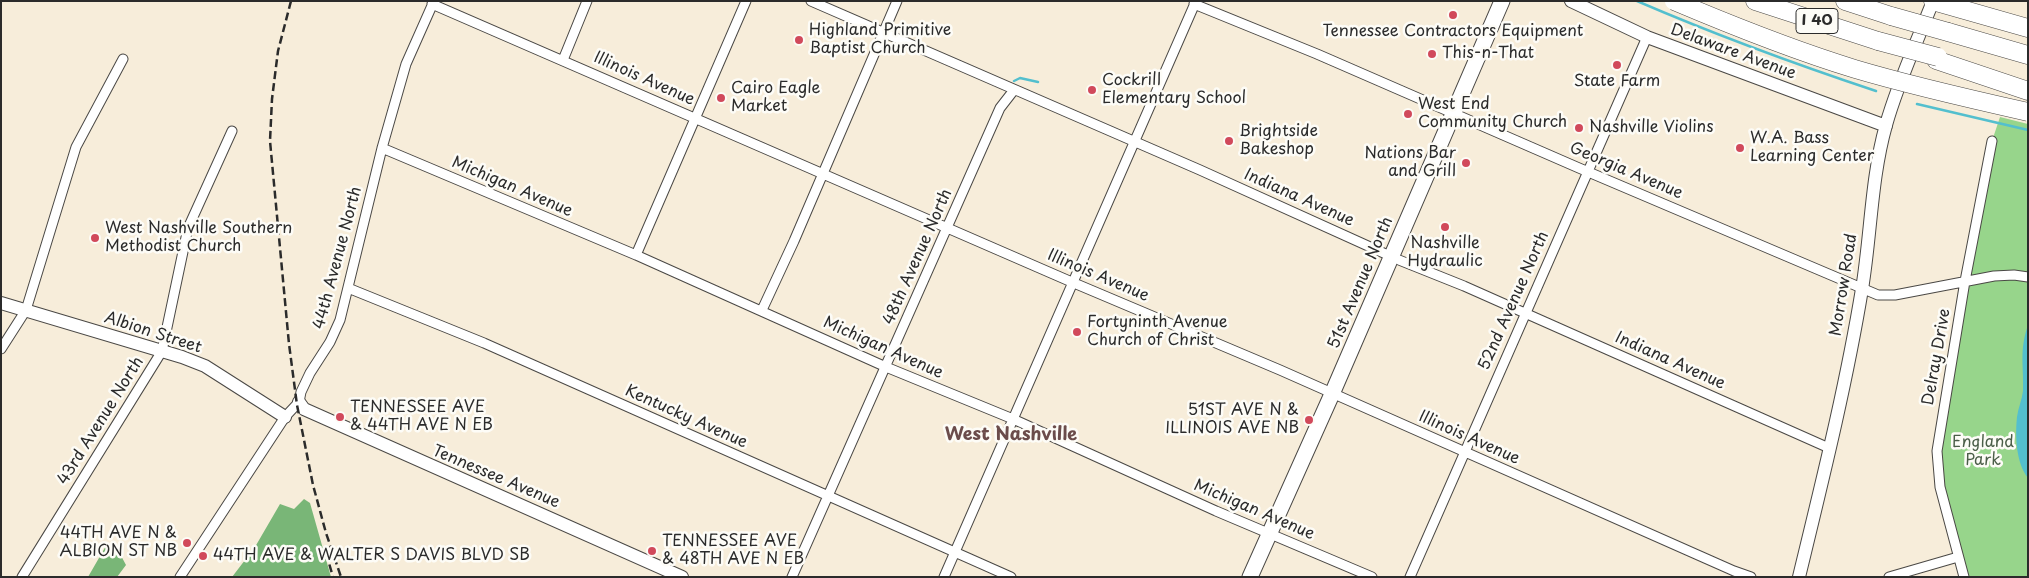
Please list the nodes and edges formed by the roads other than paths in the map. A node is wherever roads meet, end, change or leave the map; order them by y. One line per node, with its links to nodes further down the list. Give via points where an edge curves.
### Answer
1 (587, 1): 21 (street)
2 (746, 1): 27 (street)
3 (812, 1): 16 (street, Indiana Avenue)
4 (897, 1): 16 (street)
5 (1502, 1): 26 (main road, 51st Avenue North)
6 (1571, 1): 17 (street, Delaware Avenue)
7 (1674, 1): 25 (highway, bridge, via 1744,30 1853,68)
8 (1755, 1): 19 (highway, I 40, bridge)
9 (1845, 1): 14 (highway, I 40)
10 (1862, 1): 14 (highway)
11 (1933, 1): 15 (highway); 28 (street, Morrow Road, via 1902,76)
12 (433, 3): 21 (street, Illinois Avenue); 32 (street, 44th Avenue North, via 406,64)
13 (1195, 3): 26 (street, Georgia Avenue); 31 (street)
14 (1891, 16): 18 (highway, I 40, bridge)
15 (2028, 28)
16 (884, 32): 23 (street, Indiana Avenue); 34 (street)
17 (1647, 37): 28 (street, Delaware Avenue); 33 (street, 52nd Avenue North)
18 (2028, 55)
19 (1937, 58): 22 (highway, I 40); 24 (highway)
20 (123, 59): 44 (street, via 76,147)
21 (563, 60): 27 (street, Illinois Avenue)
22 (2028, 79)
23 (1014, 90): 31 (street, Indiana Avenue); 35 (street, 48th Avenue North, via 1000,108)
24 (2028, 91)
25 (2028, 112)
26 (1453, 113): 33 (street, Georgia Avenue); 37 (main road, 51st Avenue North)
27 (696, 118): 34 (street, Illinois Avenue); 36 (street)
28 (1886, 126): 42 (street, Morrow Road, via 1872,204)
29 (232, 131): 48 (street, 43rd Avenue North, via 188,228)
30 (1992, 141): 39 (street, Delray Drive)
31 (1133, 142): 37 (street, Indiana Avenue); 40 (street)
32 (382, 148): 36 (street, Michigan Avenue); 41 (street, 44th Avenue North)
33 (1587, 172): 42 (street, Georgia Avenue); 46 (street, 52nd Avenue North)
34 (823, 173): 35 (street, Illinois Avenue); 45 (street)
35 (947, 227): 40 (street, Illinois Avenue); 49 (street, 48th Avenue North)
36 (636, 255): 45 (street, Michigan Avenue)
37 (1391, 256): 46 (street, Indiana Avenue); 50 (main road, 51st Avenue North)
38 (2023, 276): 39 (street, Georgia Avenue, via 2001,275)
39 (1965, 281): 42 (street, Georgia Avenue, via 1896,295 1878,295); 59 (street, Delray Drive, via 1937,451 1940,487)
40 (1074, 283): 50 (street, Illinois Avenue); 53 (street)
41 (348, 288): 51 (street, 44th Avenue North, via 340,320 310,373); 56 (street, Kentucky Avenue, via 484,343)
42 (1862, 290): 54 (street, Morrow Road)
43 (1, 303): 44 (street, Albion Street)
44 (26, 310): 47 (street); 48 (street, Albion Street)
45 (762, 310): 49 (street, Michigan Avenue)
46 (1524, 314): 54 (street, Indiana Avenue); 55 (street, 52nd Avenue North)
47 (1, 349)
48 (162, 351): 52 (street, Albion Street, via 205,366); 61 (street, 43rd Avenue North)
49 (886, 367): 53 (street, Michigan Avenue); 56 (street, 48th Avenue North)
50 (1332, 394): 55 (street, Illinois Avenue); 57 (main road, 51st Avenue North)
51 (299, 402): 52 (street, 44th Avenue North); 63 (street, Tennessee Avenue, via 304,409 413,459)
52 (285, 417): 62 (street, 44th Avenue North)
53 (1013, 419): 57 (street, Michigan Avenue); 58 (street)
54 (1829, 448): 71 (street, Morrow Road)
55 (1465, 453): 60 (street, Illinois Avenue); 69 (street, 52nd Avenue North)
56 (827, 496): 58 (street, Kentucky Avenue); 64 (street, 48th Avenue North)
57 (1269, 534): 67 (main road, 51st Avenue North); 68 (street, Michigan Avenue)
58 (954, 552): 65 (street); 66 (street, Kentucky Avenue)
59 (1958, 557): 72 (street); 73 (street, Delray Drive)
60 (1732, 574): 70 (street, Illinois Avenue)
61 (22, 577)
62 (180, 577)
63 (682, 577)
64 (792, 577)
65 (944, 577)
66 (1010, 577)
67 (1250, 577)
68 (1372, 577)
69 (1410, 577)
70 (1751, 577)
71 (1799, 577)
72 (1888, 577)
73 (1964, 577)

